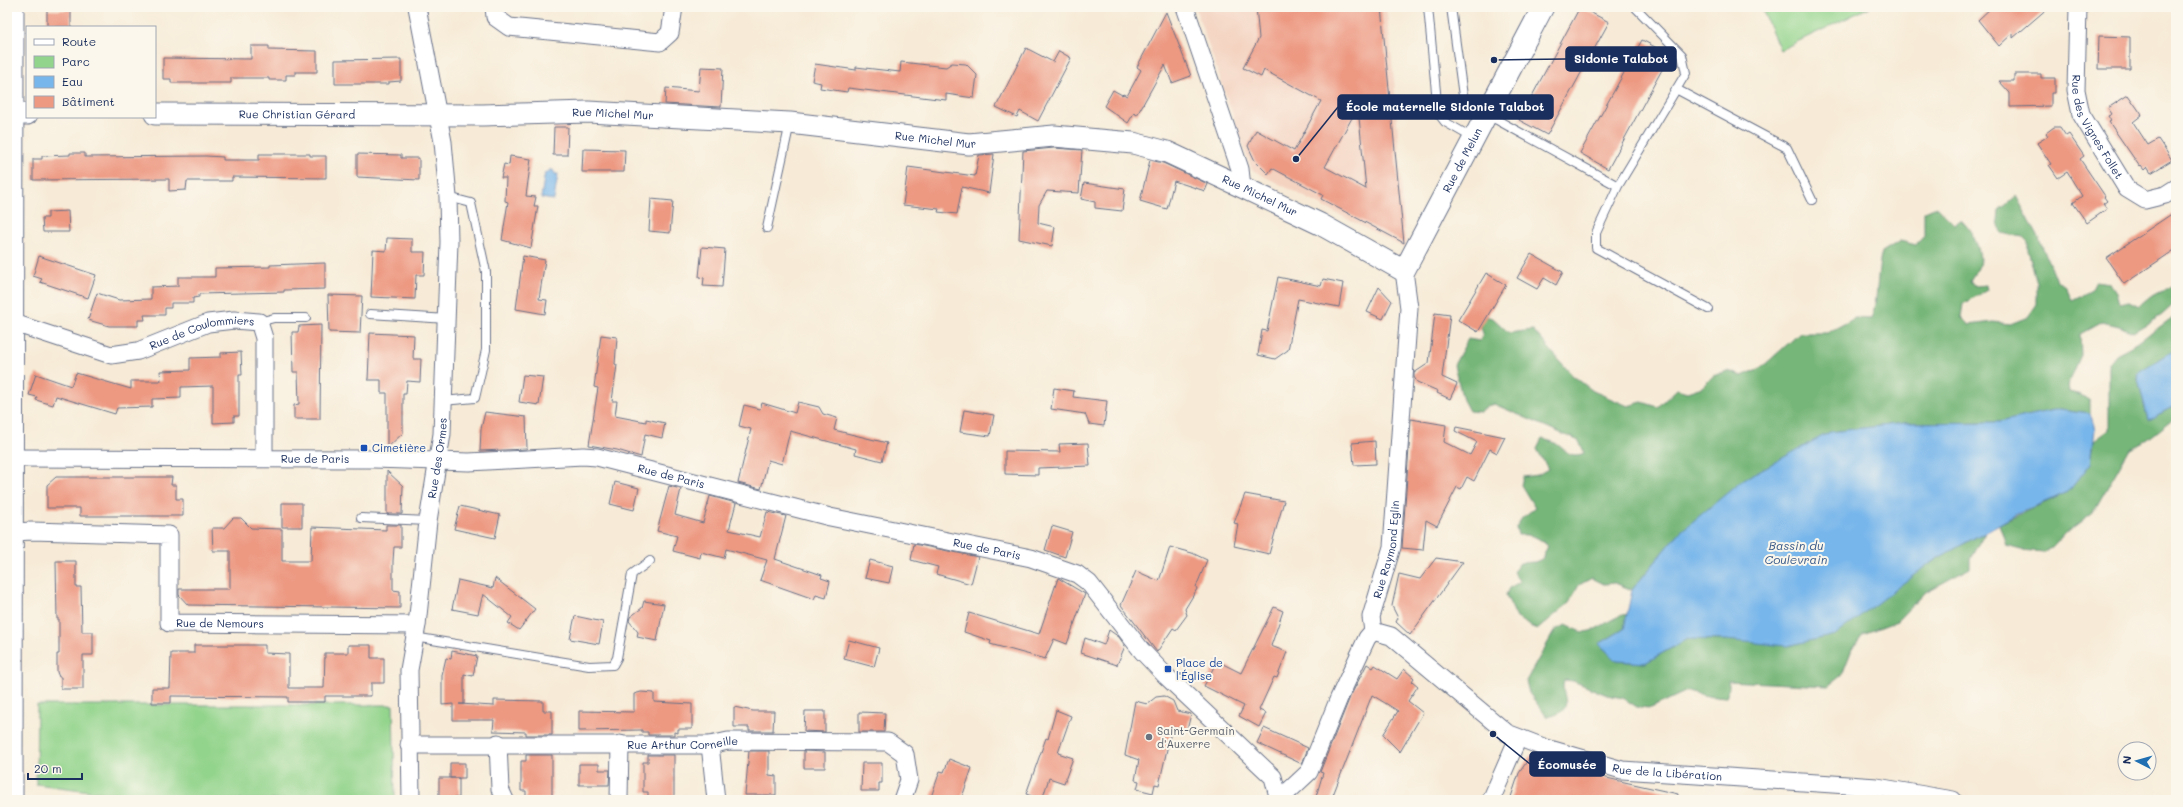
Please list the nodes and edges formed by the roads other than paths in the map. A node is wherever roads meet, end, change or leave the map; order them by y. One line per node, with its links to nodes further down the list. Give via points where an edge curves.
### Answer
1 (15, 7): 12 (street)
2 (417, 7): 15 (street, Rue des Ormes)
3 (494, 7): 4 (street, via 495,17 510,27 660,42 670,33)
4 (674, 7)
5 (1185, 7): 19 (street, via 1240,169)
6 (1428, 7): 17 (lane, via 1438,113 1445,122)
7 (1451, 7): 14 (lane, via 1463,96 1469,107)
8 (1542, 7): 14 (street, Rue de Melun)
9 (1636, 7): 11 (lane, via 1682,55 1686,73)
10 (2078, 7): 20 (street, Rue des Vignes Follet, via 2076,90 2081,114 2127,189 2145,200 2165,195)
11 (1676, 89): 18 (lane); 22 (lane, via 1787,148)
12 (16, 114): 30 (street)
13 (156, 114): 15 (street, Rue Christian Gérard)
14 (1485, 114): 17 (street, Rue de Melun); 18 (lane)
15 (439, 115): 16 (street, Rue Michel Mur, via 588,112); 21 (street, Rue des Ormes)
16 (790, 123): 19 (street, Rue Michel Mur, via 969,144 1054,136 1133,143 1167,152); 23 (lane)
17 (1473, 138): 24 (street, Rue de Melun)
18 (1618, 186): 25 (lane, via 1596,233 1596,248)
19 (1242, 187): 24 (street, Rue Michel Mur, via 1320,224)
20 (2176, 188)
21 (448, 197): 28 (street, Rue des Ormes, via 450,242); 31 (lane, via 471,203 486,272 486,350 475,398)
22 (1812, 200)
23 (767, 228)
24 (1404, 271): 40 (street, Rue Raymond Eglin, via 1409,308 1392,547 1371,617)
25 (1708, 309)
26 (370, 314): 28 (lane)
27 (306, 318): 29 (lane, via 274,318)
28 (447, 319): 31 (street, Rue des Ormes)
29 (259, 322): 30 (street, Rue de Coulommiers, via 234,320 208,323 138,351 111,355); 33 (street, Rue de Coulommiers, via 264,338)
30 (14, 323): 32 (street)
31 (443, 401): 34 (street, Rue des Ormes, via 442,434)
32 (10, 458): 33 (street, Rue de Paris); 37 (street)
33 (264, 458): 34 (street, Rue de Paris)
34 (437, 461): 36 (street, Rue des Ormes); 53 (street, Rue de Paris, via 597,457 830,517 1052,564 1078,574 1089,583 1142,651 1273,777)
35 (361, 518): 36 (lane)
36 (428, 521): 39 (street, Rue des Ormes)
37 (14, 532): 39 (street, Rue de Nemours, via 168,535 169,623); 41 (street)
38 (650, 561): 39 (lane, via 632,574 617,658 613,665 589,666)
39 (416, 631): 44 (street, Rue des Ormes, via 409,670)
40 (1373, 631): 42 (street, Rue de la Libération, via 1391,636 1493,723); 53 (street, via 1367,638 1339,698 1309,772)
41 (11, 639): 47 (street)
42 (1518, 738): 54 (street); 55 (street, Rue de la Libération, via 1582,760 1622,770 1877,787)
43 (498, 743): 44 (street, Rue Arthur Corneille); 45 (street, Rue Arthur Corneille); 49 (street, via 500,789)
44 (409, 744): 48 (street, Rue des Ormes)
45 (620, 744): 46 (street, Rue Arthur Corneille); 50 (street)
46 (710, 745): 51 (street); 52 (street, Rue Arthur Corneille, via 728,741 888,742 905,754 909,780)
47 (14, 800)
48 (411, 800)
49 (505, 800)
50 (619, 800)
51 (716, 800)
52 (902, 800)
53 (1279, 800)
54 (1492, 800)
55 (1953, 800)

